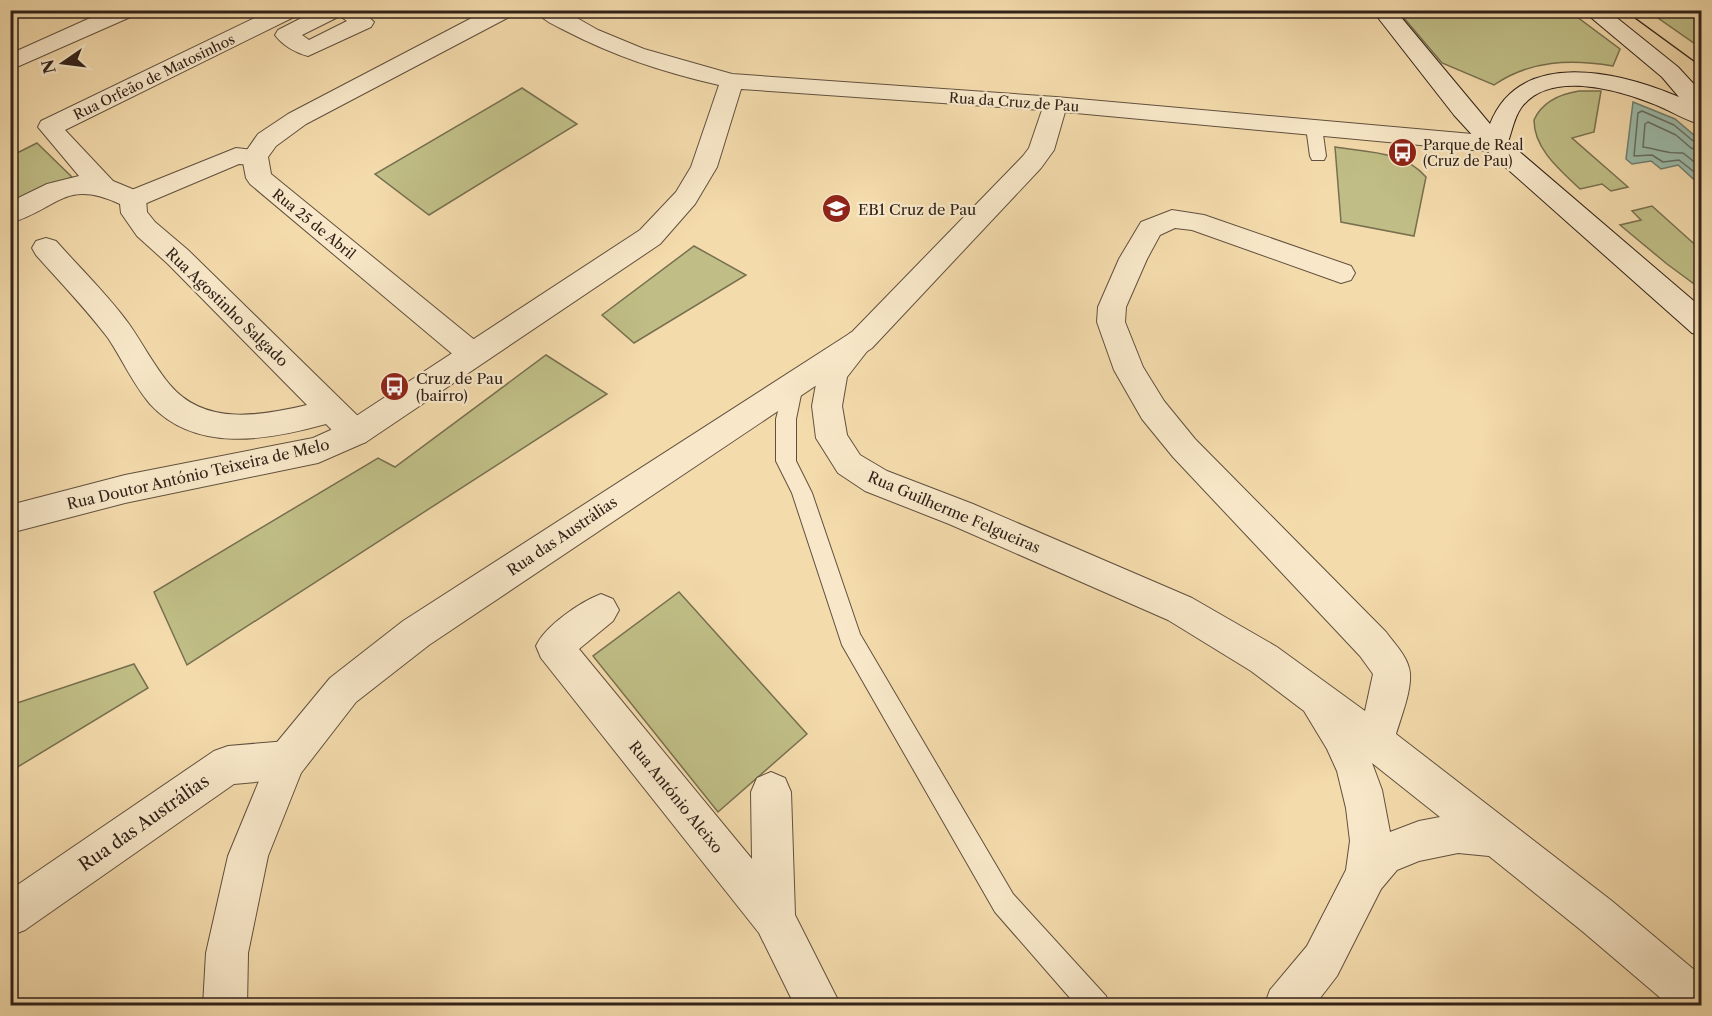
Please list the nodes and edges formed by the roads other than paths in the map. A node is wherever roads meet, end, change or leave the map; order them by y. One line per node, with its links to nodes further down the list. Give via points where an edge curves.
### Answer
1 (127, 10): 10 (street)
2 (290, 10): 19 (street, Rua Orfeão de Matosinhos, via 52,130)
3 (335, 10): 9 (street)
4 (345, 10): 9 (street, via 363,22 308,49 286,35)
5 (505, 10): 18 (street, via 297,118 267,140)
6 (546, 10): 11 (street, Rua da Cruz de Pau, via 575,29 633,55)
7 (1383, 10): 16 (street)
8 (1593, 10): 13 (street, via 1670,72)
9 (306, 16)
10 (10, 63)
11 (732, 81): 12 (street, Rua da Cruz de Pau); 26 (street, Rua Doutor António Teixeira de Melo, via 704,167 686,198 650,237)
12 (1056, 104): 15 (street, Rua da Cruz de Pau); 25 (street, Rua Guilherme Felgueiras, via 1041,150 1032,162)
13 (1701, 108)
14 (1701, 117): 16 (street, via 1651,93 1618,83 1559,80 1519,96 1506,111)
15 (1314, 127): 16 (street, Rua da Cruz de Pau); 17 (lane)
16 (1495, 144): 24 (street)
17 (1318, 156)
18 (255, 157): 20 (street, via 236,156); 26 (street, Rua 25 de Abril, via 259,178)
19 (102, 185): 20 (street); 21 (street, via 67,185)
20 (133, 199): 28 (street, Rua Agostinho Salgado, via 134,213 146,229)
21 (10, 214)
22 (46, 248): 28 (street, via 113,324 162,396 180,413 231,427 283,424)
23 (1341, 273): 33 (street, via 1195,221 1172,219 1150,229 1132,259 1111,322 1129,369 1159,418 1373,644 1392,670)
24 (1699, 322)
25 (862, 340): 27 (street, Rua das Austrálias); 32 (street, Rua Guilherme Felgueiras, via 833,373 826,406 832,438 849,464 876,481 1180,609)
26 (472, 354): 29 (street, Rua Doutor António Teixeira de Melo)
27 (793, 385): 34 (street, Rua das Austrálias, via 416,633 343,690); 42 (lane, via 786,420 786,461 802,493 850,638 1004,903)
28 (333, 410): 29 (street, Rua Agostinho Salgado)
29 (355, 434): 30 (street, Rua Doutor António Teixeira de Melo, via 318,450 124,489)
30 (10, 519)
31 (601, 610): 39 (street, Rua António Aleixo, via 554,646)
32 (1298, 684): 33 (street, Rua Guilherme Felgueiras); 37 (street, Rua Guilherme Felgueiras, via 1330,718 1352,761 1370,840)
33 (1375, 741): 36 (street, Rua Guilherme Felgueiras)
34 (287, 760): 38 (street, Rua das Austrálias, via 228,765); 40 (street, Rua das Austrálias, via 248,856 226,953)
35 (771, 792): 39 (street)
36 (1497, 837): 37 (street, Rua Guilherme Felgueiras, via 1458,833 1419,841 1383,855); 44 (street, Rua Guilherme Felgueiras)
37 (1366, 874): 43 (street, Rua Guilherme Felgueiras, via 1322,961)
38 (10, 915)
39 (774, 918): 41 (street, Rua António Aleixo)
40 (225, 1005)
41 (819, 1005)
42 (1096, 1005)
43 (1286, 1005)
44 (1700, 1005)

